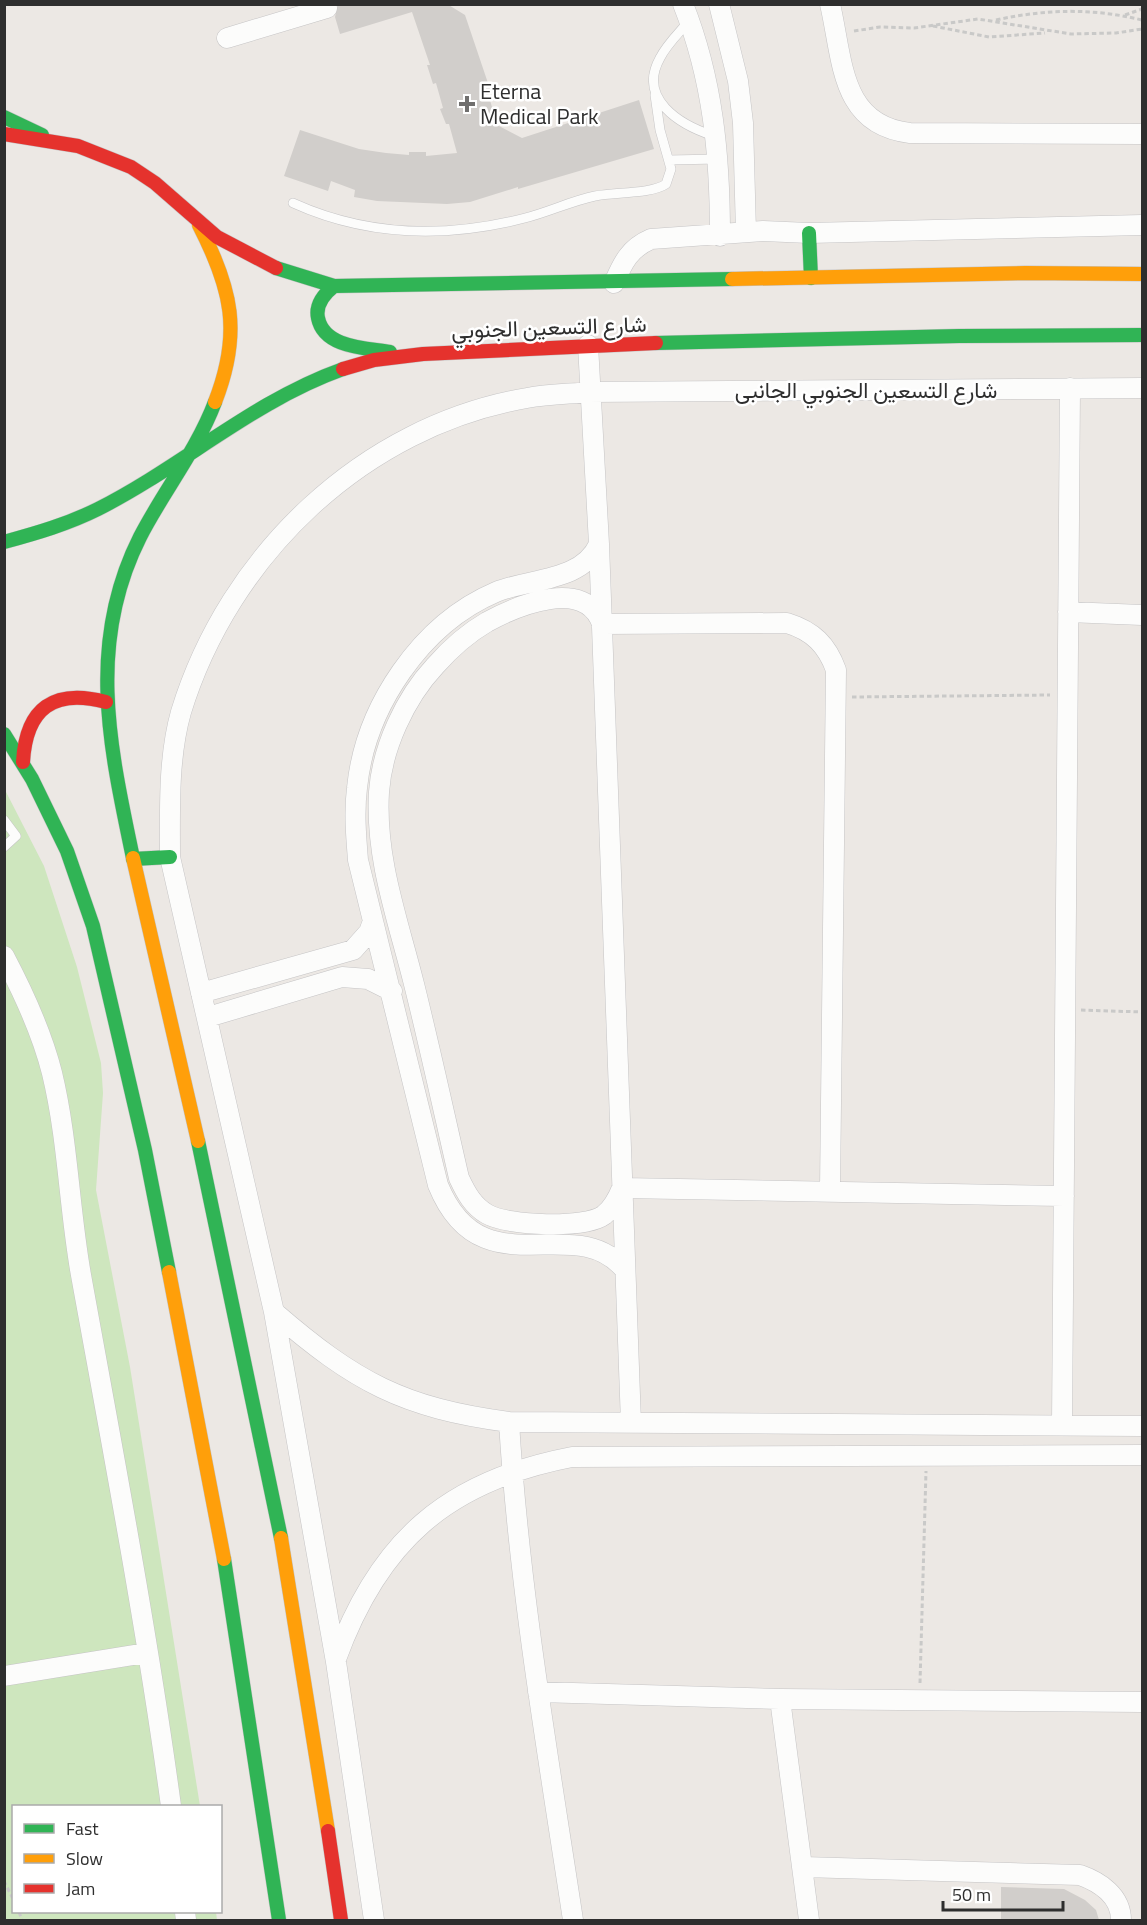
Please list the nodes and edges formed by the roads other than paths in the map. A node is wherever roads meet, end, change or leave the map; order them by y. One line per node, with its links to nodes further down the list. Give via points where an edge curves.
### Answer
1 (719, 4): 7 (street)
2 (830, 4): 14 (street, via 849,92 857,106 880,126 895,131)
3 (316, 8): 4 (street)
4 (288, 12): 6 (street)
5 (686, 13): 8 (street); 9 (lane, via 658,59)
6 (227, 38)
7 (730, 43): 8 (street); 10 (street)
8 (700, 52): 11 (street)
9 (655, 95): 15 (lane, via 683,123); 18 (lane)
10 (741, 104): 11 (street); 22 (street)
11 (713, 110): 15 (street)
12 (4, 117): 16 (street)
13 (4, 134): 16 (street, شارع التسعين الجنوبي)
14 (1143, 134)
15 (717, 137): 17 (street)
16 (48, 138): 20 (street, شارع التسعين الجنوبي, via 117,160 148,177)
17 (719, 159): 18 (lane); 24 (street)
18 (669, 160): 19 (lane, via 669,179 656,189 593,196 528,218 474,228 383,230 335,220)
19 (293, 203)
20 (199, 225): 28 (street, شارع التسعين الجنوبي, via 259,261); 35 (street, via 229,293 231,351 215,406)
21 (1143, 225): 23 (street)
22 (746, 232): 23 (street); 24 (street)
23 (809, 234): 26 (street)
24 (720, 236): 27 (street, via 651,239 629,254)
25 (1143, 274): 26 (street, شارع التسعين الجنوبي)
26 (811, 278): 27 (street, شارع التسعين الجنوبي)
27 (614, 282): 28 (street, شارع التسعين الجنوبي)
28 (334, 286): 31 (street, via 322,298 317,314 327,336 343,343)
29 (1143, 335): 30 (street, شارع التسعين الجنوبي, via 1018,334)
30 (588, 345): 31 (street, شارع التسعين الجنوبي); 34 (street)
31 (405, 354): 35 (street, شارع التسعين الجنوبي, via 359,364 289,389 222,429)
32 (1070, 388): 33 (street, شارع التسعين الجنوبي الجانبى); 34 (street, شارع التسعين الجنوبي الجانبى); 38 (street)
33 (1143, 388)
34 (590, 392): 37 (street); 46 (street, شارع التسعين الجنوبي الجانبى, via 527,398 447,420 374,456 308,506 253,567 210,637 181,714 170,788)
35 (185, 458): 36 (street, شارع التسعين الجنوبي, via 98,510 49,532); 41 (street, via 138,541 120,589 110,637)
36 (4, 542)
37 (599, 544): 40 (street); 48 (street, via 594,555 577,570 520,584 474,603 437,632 395,682 367,741 357,786 358,860)
38 (1068, 612): 39 (street); 55 (street)
39 (1143, 615)
40 (602, 624): 53 (street); 53 (street, via 587,602 569,597 505,613 458,643 414,694 398,724 381,778 378,822 380,856 465,1192 475,1205 500,1220 574,1223 590,1222 604,1215); 54 (street, via 787,623 801,627 823,644 836,670)
41 (106, 702): 43 (street, via 73,695 42,708 28,726); 47 (street)
42 (4, 734): 43 (street)
43 (23, 762): 74 (street, via 67,851 90,917 145,1150 224,1558)
44 (4, 820): 45 (lane, via 16,836)
45 (4, 847)
46 (170, 857): 47 (street); 51 (street, شارع التسعين الجنوبي الجانبى)
47 (133, 859): 75 (street, via 199,1146 283,1552)
48 (373, 921): 50 (street); 51 (street, via 362,943 347,953)
49 (4, 956): 66 (street, via 28,1007 51,1072 60,1114 71,1217)
50 (392, 991): 52 (street, via 368,979 342,977); 56 (street, via 438,1185 458,1221 494,1242 604,1250)
51 (201, 993): 52 (street, شارع التسعين الجنوبي الجانبى)
52 (208, 1017): 57 (street, شارع التسعين الجنوبي الجانبى)
53 (622, 1188): 54 (street); 56 (street)
54 (830, 1190): 55 (street)
55 (1064, 1196): 61 (street)
56 (625, 1269): 59 (street)
57 (274, 1312): 58 (street, via 323,1353 383,1390 458,1415); 67 (street, شارع التسعين الجنوبي الجانبى)
58 (509, 1422): 59 (street); 65 (street)
59 (631, 1422): 60 (street)
60 (975, 1425): 61 (street); 64 (street)
61 (1062, 1425): 62 (street)
62 (1143, 1426)
63 (1143, 1455): 64 (street)
64 (975, 1456): 65 (street, via 572,1457)
65 (512, 1472): 67 (street, via 460,1495 405,1539 363,1596); 69 (street)
66 (146, 1653): 68 (street); 72 (street)
67 (336, 1662): 76 (street, شارع التسعين الجنوبي الجانبى)
68 (4, 1676)
69 (538, 1692): 70 (street); 77 (street)
70 (780, 1699): 71 (street); 73 (street)
71 (1143, 1702)
72 (171, 1805)
73 (802, 1867): 78 (street); 79 (street, via 1080,1875 1107,1889 1116,1901)
74 (279, 1920)
75 (341, 1920)
76 (374, 1920)
77 (573, 1920)
78 (809, 1920)
79 (1121, 1920)

